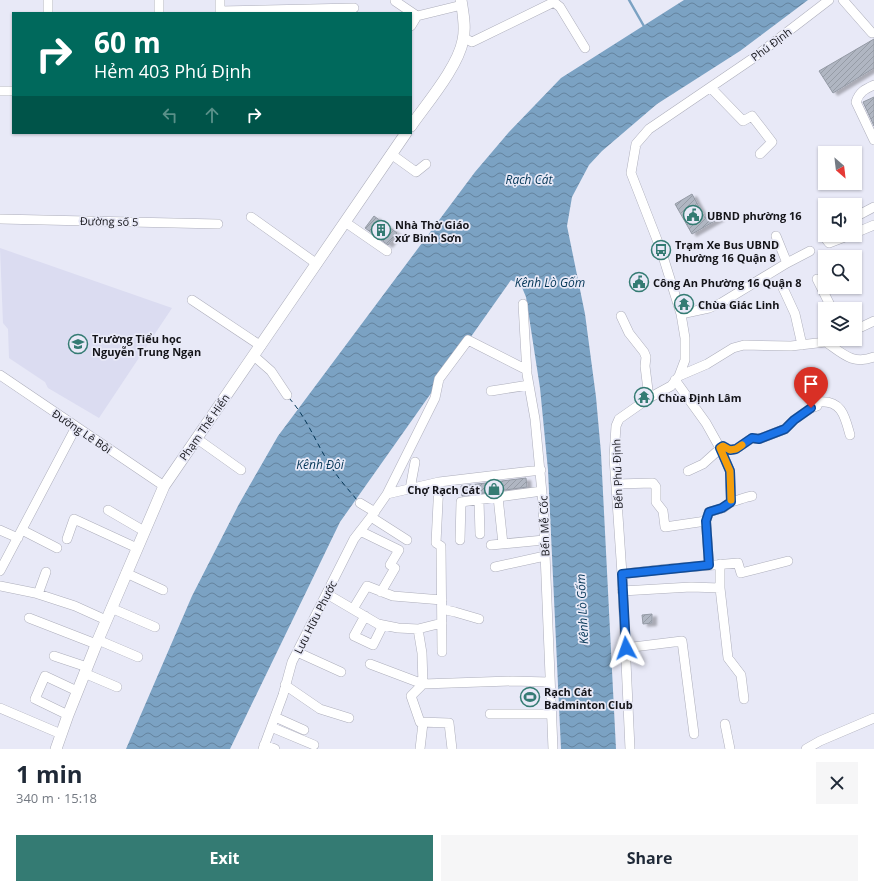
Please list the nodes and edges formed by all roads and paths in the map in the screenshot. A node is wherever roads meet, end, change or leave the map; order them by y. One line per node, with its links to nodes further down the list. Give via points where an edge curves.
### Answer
1 (48, 0): 10 (street)
2 (159, 0): 11 (street)
3 (220, 0): 12 (street)
4 (395, 0): 13 (street)
5 (829, 0): 21 (street, Phú Định)
6 (843, 0): 17 (street)
7 (461, 2): 15 (street); 18 (main road)
8 (348, 5): 9 (street)
9 (334, 11): 12 (street)
10 (48, 12)
11 (159, 12)
12 (220, 12)
13 (411, 12)
14 (412, 13): 15 (street)
15 (417, 16): 16 (street)
16 (412, 24)
17 (872, 32)
18 (464, 38): 19 (street, via 472,42 555,3); 24 (main road, via 456,60)
19 (585, 48)
20 (874, 85): 26 (street, via 864,90 856,102)
21 (711, 88): 28 (street, via 743,121 752,116 772,142); 48 (street, via 649,129 636,144 631,173 661,250)
22 (0, 91): 23 (street)
23 (12, 91)
24 (412, 125)
25 (405, 134): 27 (main road, Phạm Thế Hiển)
26 (874, 140)
27 (391, 154): 29 (street, via 416,172); 34 (main road, Phạm Thế Hiển)
28 (760, 154)
29 (426, 164)
30 (874, 207): 31 (street)
31 (862, 213)
32 (251, 217): 42 (street)
33 (0, 219): 35 (street, Đường số 5)
34 (345, 222): 39 (street); 42 (main road, Phạm Thế Hiển)
35 (218, 224)
36 (874, 225): 37 (street)
37 (862, 230)
38 (776, 236): 41 (street)
39 (387, 251)
40 (810, 251): 41 (street)
41 (787, 263): 48 (street, via 721,303)
42 (317, 264): 54 (main road, Phạm Thế Hiển)
43 (817, 279): 46 (street)
44 (782, 288): 53 (street, via 795,314)
45 (192, 300): 54 (street)
46 (828, 302)
47 (522, 304): 58 (street, Bến Mễ Cốc)
48 (681, 314): 60 (street, via 685,360)
49 (621, 316): 64 (street, via 629,333 646,357)
50 (874, 321): 51 (street)
51 (862, 327)
52 (818, 343): 53 (street, Bến Phú Định)
53 (802, 345): 60 (street, Bến Phú Định, via 744,345 733,348)
54 (261, 346): 56 (main road, Phạm Thế Hiển)
55 (836, 346): 57 (street, via 853,360)
56 (254, 356): 63 (street, via 271,371); 67 (main road, Phạm Thế Hiển)
57 (874, 357)
58 (527, 370): 61 (street, Bến Mễ Cốc); 78 (street, Lưu Hữu Phước, via 468,340 439,379 435,398)
59 (0, 375): 65 (street, Đường Lê Bôi)
60 (677, 378): 64 (street, Bến Phú Định, via 671,386); 68 (street)
61 (529, 385): 62 (street); 71 (street, Bến Mễ Cốc)
62 (490, 391)
63 (287, 395)
64 (649, 398): 74 (street, Bến Phú Định, via 619,419 616,426)
65 (76, 427): 75 (street, Đường Lê Bôi); 90 (street)
66 (850, 435): 68 (street, via 845,415 838,407 830,402 819,402 785,429 759,439 752,438 736,449 730,450 723,446)
67 (196, 438): 70 (street); 75 (main road, Phạm Thế Hiển)
68 (720, 448): 72 (street, via 703,464); 82 (street, via 730,471)
69 (415, 462): 76 (street)
70 (241, 470)
71 (541, 470): 73 (street); 77 (street, Bến Mễ Cốc)
72 (688, 471)
73 (440, 482): 76 (street); 116 (street, via 436,543 441,546)
74 (616, 484): 86 (street, via 654,484 656,502 663,511 665,528); 108 (street, Bến Phú Định)
75 (164, 486): 89 (main road, Phạm Thế Hiển)
76 (410, 488): 78 (street)
77 (542, 491): 80 (street); 95 (street, Bến Mễ Cốc)
78 (387, 494): 85 (street, Lưu Hữu Phước)
79 (752, 496): 82 (street)
80 (498, 497): 81 (street); 96 (street)
81 (479, 500): 91 (street); 94 (street, via 461,502)
82 (731, 502): 86 (street, via 709,512)
83 (360, 503): 85 (street)
84 (108, 510): 89 (street)
85 (373, 514): 88 (street, Lưu Hữu Phước); 93 (street)
86 (706, 521): 103 (street)
87 (0, 530): 90 (street)
88 (360, 530): 113 (street, via 398,550 390,565 395,568); 115 (street, Lưu Hữu Phước)
89 (144, 531): 99 (main road, Phạm Thế Hiển)
90 (20, 534): 98 (street); 105 (street)
91 (480, 534)
92 (66, 539): 99 (street, via 74,519)
93 (407, 540)
94 (460, 540)
95 (544, 540): 96 (street); 100 (street, Bến Mễ Cốc)
96 (503, 544): 97 (street)
97 (491, 545)
98 (57, 548)
99 (137, 548): 107 (main road, Phạm Thế Hiển)
100 (545, 556): 104 (street); 136 (street, Bến Mễ Cốc)
101 (788, 561): 102 (street, via 741,574 738,563)
102 (720, 564): 103 (street); 110 (street)
103 (709, 565): 108 (street)
104 (495, 567)
105 (0, 571)
106 (46, 572): 114 (street)
107 (126, 573): 111 (street); 117 (main road, Phạm Thế Hiển)
108 (622, 574): 112 (street, Bến Phú Định)
109 (0, 586): 114 (street)
110 (720, 588): 112 (street); 141 (street, via 728,658 741,675)
111 (163, 590)
112 (622, 591): 128 (street, Bến Phú Định)
113 (381, 592): 116 (street); 118 (street, via 367,586)
114 (38, 594): 122 (street, via 75,606)
115 (327, 594): 118 (street); 129 (street, Lưu Hữu Phước)
116 (442, 605): 121 (street); 123 (street)
117 (111, 608): 122 (main road, Phạm Thế Hiển); 125 (street)
118 (353, 609): 119 (street)
119 (365, 616): 124 (street); 124 (street, via 354,636 373,645)
120 (29, 618): 127 (street)
121 (479, 619)
122 (106, 620): 127 (main road, Phạm Thế Hiển)
123 (442, 623): 126 (street); 130 (street)
124 (383, 625): 126 (street)
125 (154, 627)
126 (418, 629): 137 (street, via 422,653)
127 (97, 642): 132 (street); 134 (main road, Phạm Thế Hiển)
128 (626, 648): 154 (street, via 682,641); 162 (street, Bến Phú Định)
129 (297, 652): 135 (street); 138 (street, Lưu Hữu Phước)
130 (442, 652)
131 (54, 656): 134 (street)
132 (138, 657)
133 (370, 664): 137 (street)
134 (86, 670): 139 (street); 140 (main road, Phạm Thế Hiển)
135 (341, 672)
136 (549, 682): 137 (street); 144 (street, Bến Mễ Cốc)
137 (422, 684): 149 (street, via 411,696 420,722)
138 (285, 685): 146 (street, Lưu Hữu Phước); 147 (street, via 320,709)
139 (117, 687)
140 (77, 691): 145 (main road, Phạm Thế Hiển); 145 (street, via 45,676 35,699)
141 (744, 699)
142 (0, 708): 153 (street)
143 (490, 714): 144 (street)
144 (550, 714): 161 (street, Bến Mễ Cốc)
145 (68, 715): 153 (main road, Phạm Thế Hiển)
146 (275, 717): 151 (street, Lưu Hữu Phước); 152 (street)
147 (349, 718)
148 (874, 718): 164 (street)
149 (423, 723): 159 (street); 160 (street, via 449,723)
150 (725, 724): 163 (street)
151 (271, 727): 155 (street); 156 (street, Lưu Hữu Phước)
152 (304, 730)
153 (61, 734): 157 (main road, Phạm Thế Hiển)
154 (694, 734)
155 (314, 744)
156 (264, 747): 158 (street)
157 (56, 749)
158 (275, 749)
159 (420, 749)
160 (452, 749)
161 (553, 749)
162 (630, 749)
163 (730, 749)
164 (806, 749)

